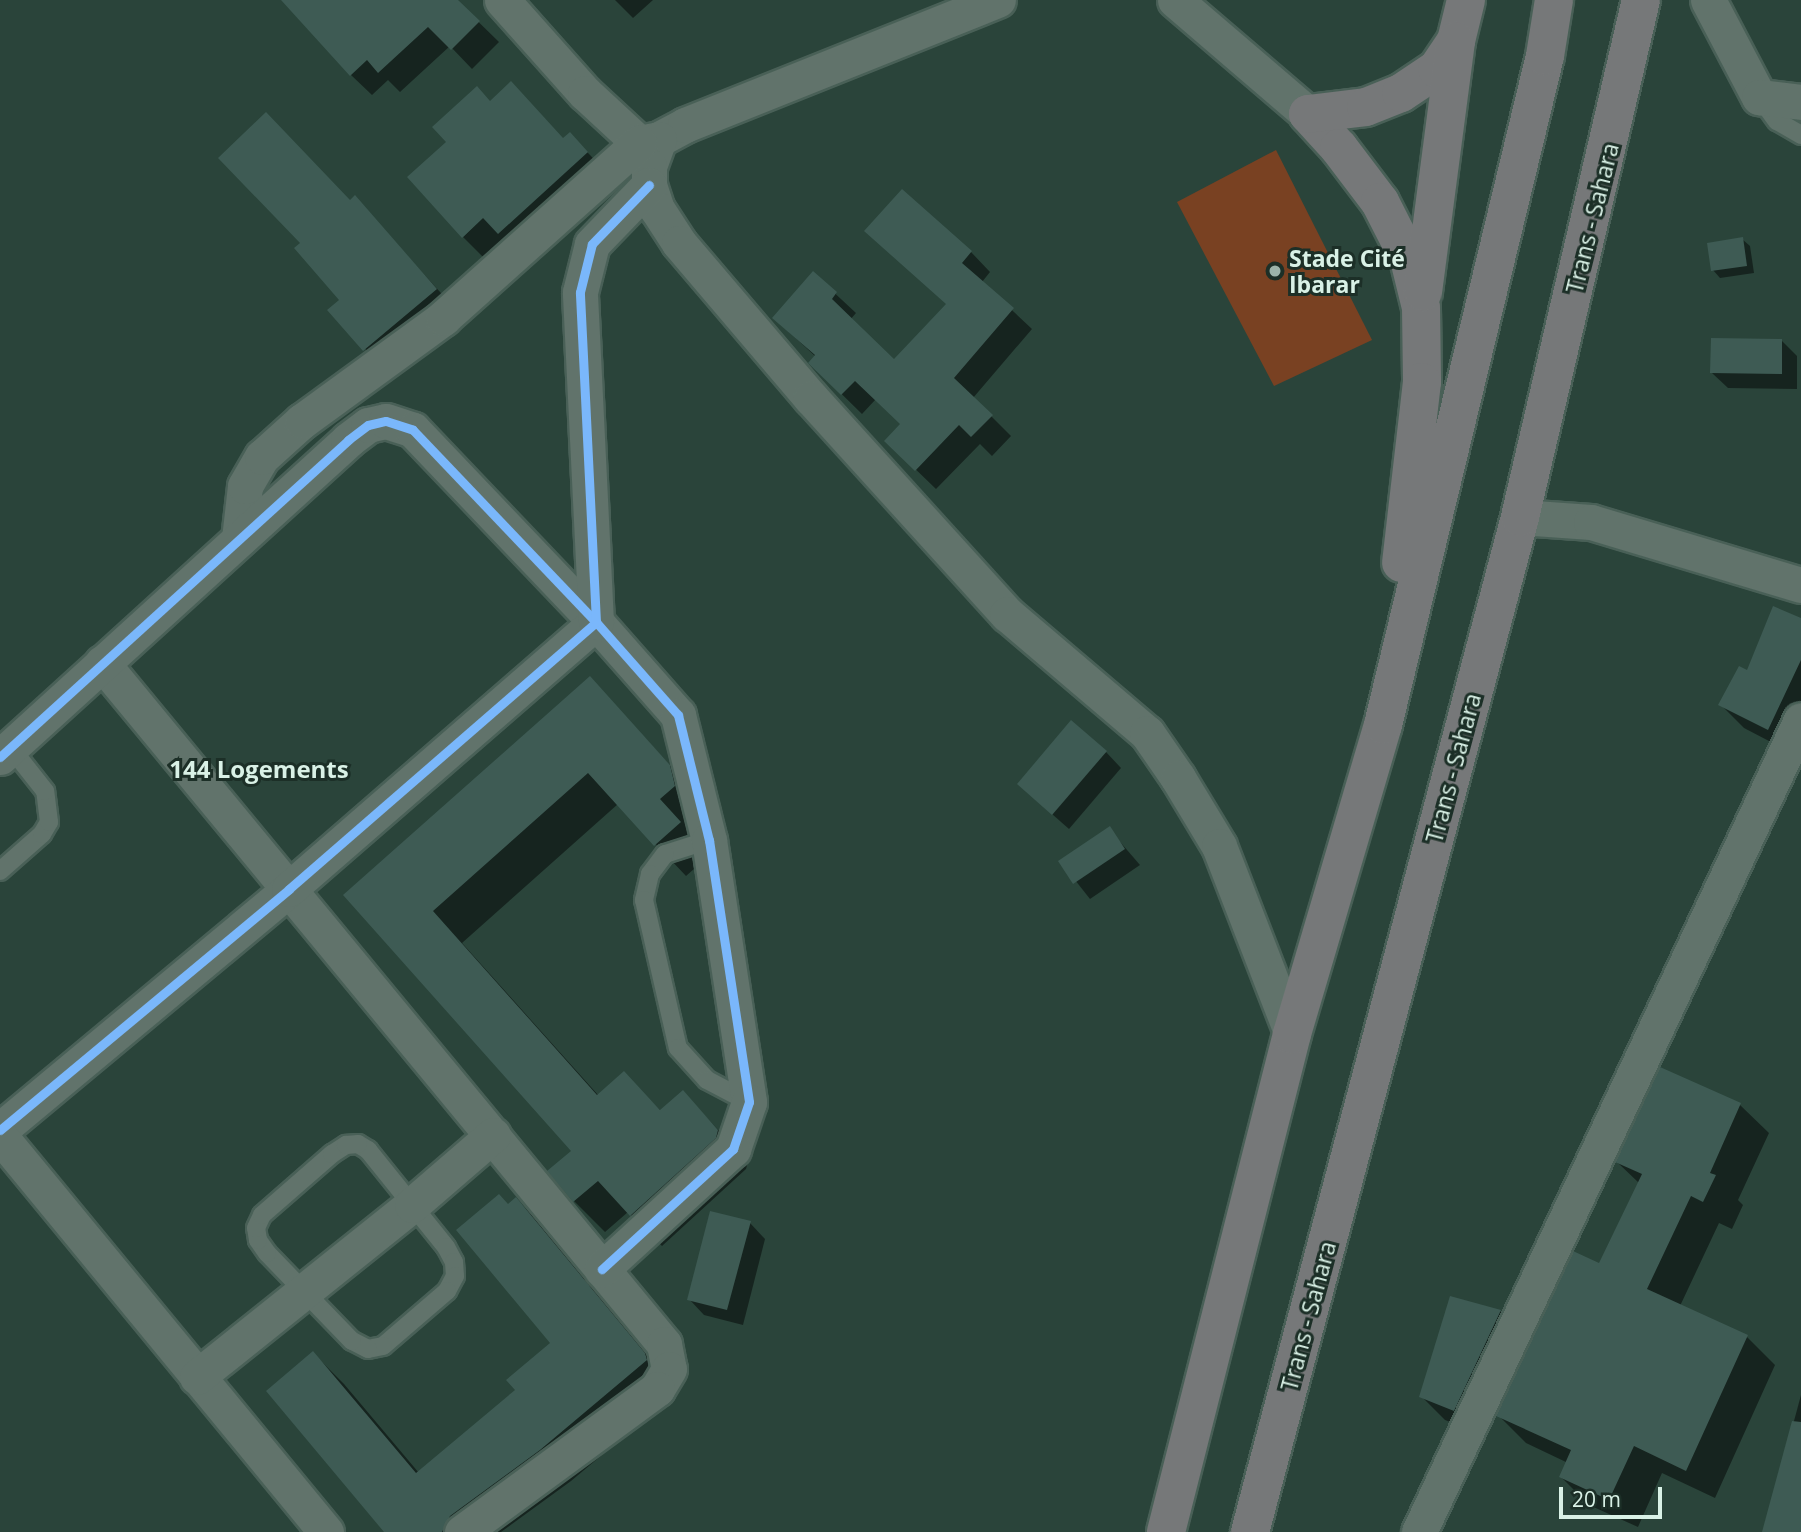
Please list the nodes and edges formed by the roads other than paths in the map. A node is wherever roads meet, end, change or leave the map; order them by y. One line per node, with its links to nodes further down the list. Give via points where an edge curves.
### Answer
1 (502, 0): 13 (street, via 585,93)
2 (998, 0): 13 (street)
3 (1175, 0): 11 (street)
4 (1466, 0): 8 (highway)
5 (1553, 0): 22 (highway, via 1545,56)
6 (1642, 0): 16 (highway, Trans - Sahara)
7 (1708, 0): 9 (street)
8 (1455, 41): 11 (highway, via 1437,68 1401,93 1366,107); 15 (highway)
9 (1759, 97): 10 (street); 12 (lane, via 1777,121)
10 (1801, 102)
11 (1308, 114): 15 (highway, via 1380,202 1409,259)
12 (1801, 135)
13 (649, 141): 14 (street); 17 (street, via 443,318 302,421 262,457 245,486)
14 (649, 185): 19 (street, via 593,244 580,292); 27 (street, via 657,209 679,243 937,539 1007,614 1147,733 1219,846)
15 (1421, 308): 22 (highway, via 1422,382)
16 (1520, 517): 18 (street, via 1591,522); 39 (highway, Trans - Sahara)
17 (239, 539): 19 (street, via 348,440 368,425 386,421 414,430); 20 (street)
18 (1801, 585)
19 (596, 622): 24 (street, via 678,715); 26 (street)
20 (102, 663): 23 (street); 26 (street)
21 (1801, 719): 40 (street)
22 (1383, 725): 27 (highway)
23 (6, 753): 25 (lane, via 45,792 49,822)
24 (709, 840): 28 (street); 28 (lane, via 665,854 650,874 644,900 678,1048 707,1080)
25 (0, 872)
26 (289, 889): 29 (street); 30 (street)
27 (1293, 1034): 38 (highway)
28 (749, 1102): 33 (street, via 733,1149)
29 (0, 1130)
30 (493, 1135): 32 (street); 33 (street)
31 (0, 1136): 35 (street)
32 (412, 1205): 34 (street); 34 (lane, via 446,1247 455,1276 447,1291 383,1346 368,1349 352,1341); 34 (lane, via 368,1150 358,1144 346,1145 332,1154 262,1215 256,1228 267,1253)
33 (602, 1269): 37 (street, via 664,1343 669,1369 657,1389)
34 (306, 1293): 35 (street)
35 (197, 1377): 36 (street)
36 (326, 1532)
37 (462, 1532)
38 (1166, 1532)
39 (1250, 1532)
40 (1419, 1532)

